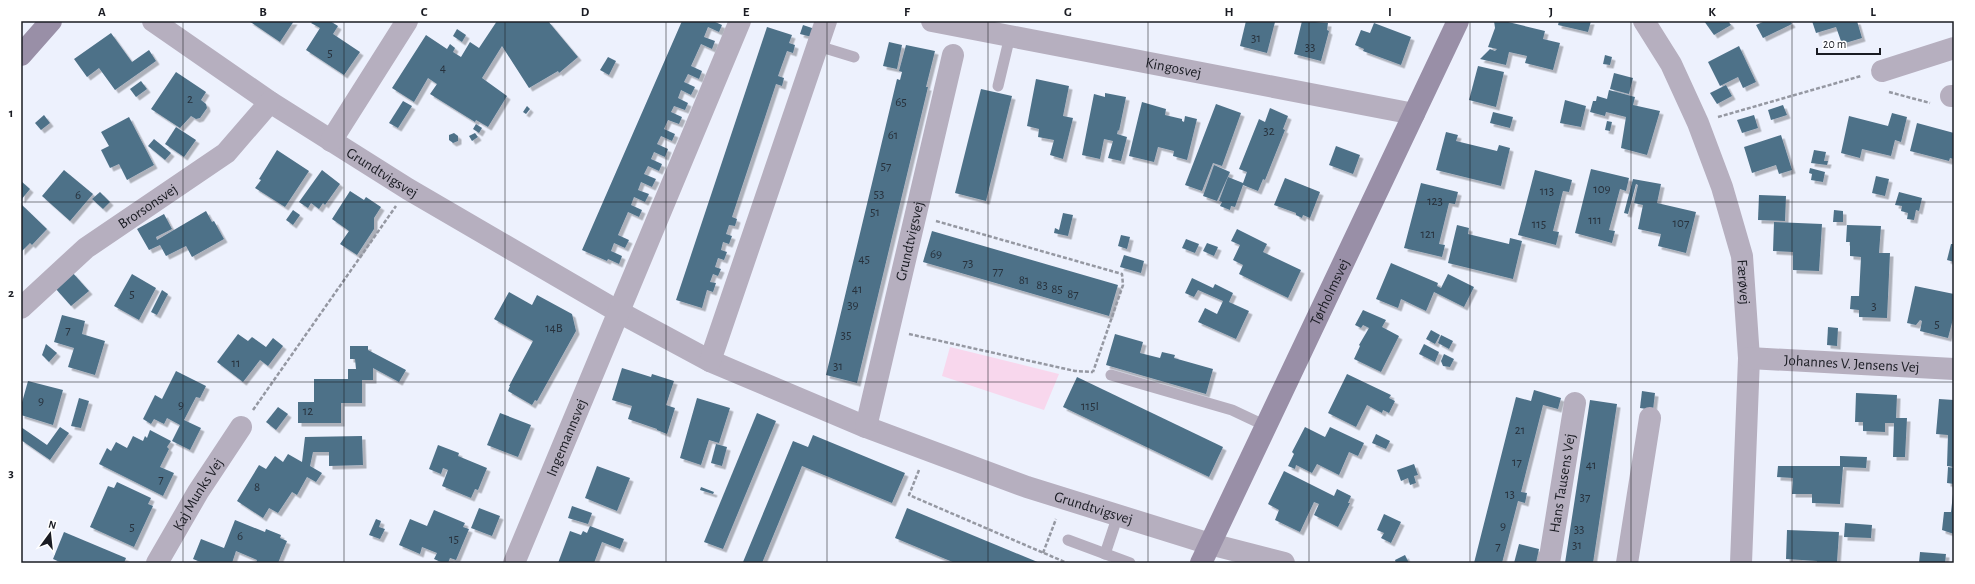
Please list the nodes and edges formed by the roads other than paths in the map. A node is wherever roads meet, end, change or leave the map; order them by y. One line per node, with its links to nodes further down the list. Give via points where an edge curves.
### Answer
1 (50, 21): 12 (street)
2 (153, 21): 17 (street, Grundtvigsvej)
3 (407, 21): 19 (street)
4 (740, 21): 21 (street)
5 (826, 21): 10 (street)
6 (932, 21): 9 (street, Kingosvej)
7 (1458, 21): 18 (street, Tørholmsvej)
8 (1644, 21): 22 (street, Færøvej, via 1671,64 1698,123 1722,187 1742,256)
9 (1010, 36): 16 (lane); 18 (street, Kingosvej)
10 (818, 46): 14 (lane); 23 (street)
11 (1954, 48): 15 (street)
12 (21, 55)
13 (954, 55): 28 (street, Grundtvigsvej)
14 (854, 58)
15 (1882, 71)
16 (998, 86)
17 (270, 102): 19 (street, Grundtvigsvej); 20 (street, Brorsonsvej, via 226,153 86,248)
18 (1414, 114): 29 (street, Tørholmsvej)
19 (331, 141): 21 (street, Grundtvigsvej)
20 (21, 308)
21 (619, 312): 23 (street, Grundtvigsvej); 36 (street, Ingemannsvej)
22 (1749, 358): 24 (street, Johannes V. Jensens Vej); 41 (street, Færøvej)
23 (710, 361): 28 (street, Grundtvigsvej)
24 (1954, 369)
25 (1111, 375): 29 (lane, via 1232,410)
26 (1575, 403): 39 (street, Hans Tausens Vej)
27 (1650, 418): 40 (street)
28 (866, 426): 31 (street, Grundtvigsvej, via 1028,487)
29 (1266, 426): 34 (street, Tørholmsvej)
30 (241, 427): 35 (street, Kaj Munks Vej, via 198,492)
31 (1118, 515): 33 (lane); 34 (street, Grundtvigsvej)
32 (1068, 540): 33 (lane)
33 (1105, 554): 37 (lane)
34 (1205, 554): 38 (street)
35 (157, 563)
36 (514, 563)
37 (1130, 563)
38 (1284, 563)
39 (1549, 563)
40 (1627, 563)
41 (1741, 563)

